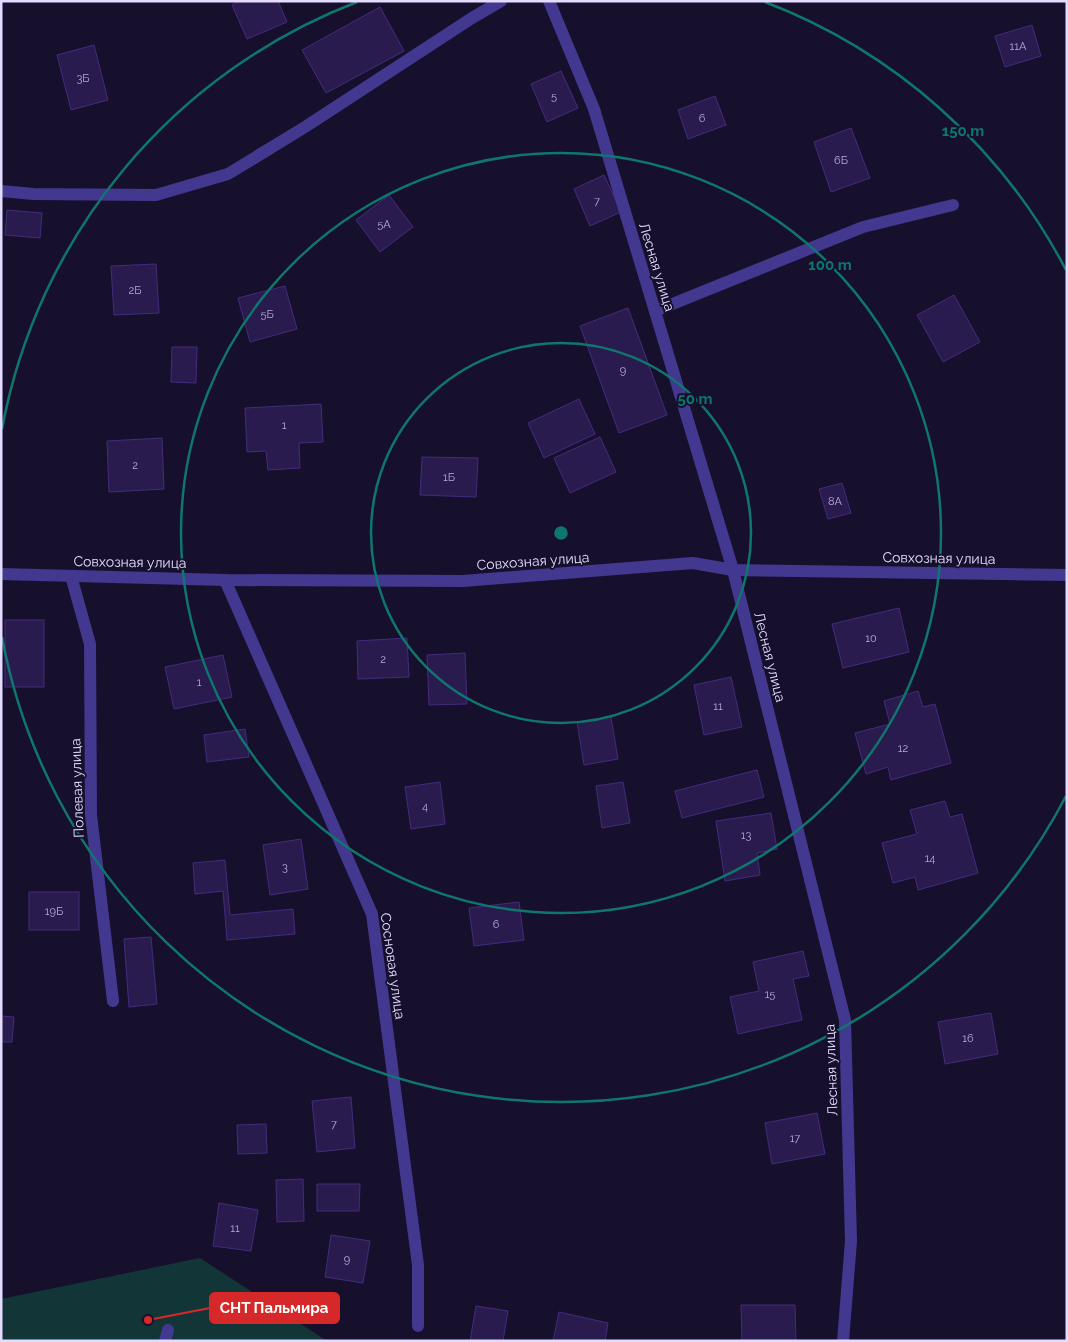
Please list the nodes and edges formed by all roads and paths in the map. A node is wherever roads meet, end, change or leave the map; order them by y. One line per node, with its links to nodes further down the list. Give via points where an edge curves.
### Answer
1 (501, 1): 3 (street, via 228,174 156,195)
2 (549, 1): 5 (street, Лесная улица, via 594,109)
3 (1, 191)
4 (953, 205): 5 (street, via 863,227)
5 (655, 311): 6 (street, Лесная улица)
6 (733, 570): 9 (street, Совхозная улица); 10 (street, Совхозная улица, via 693,563 463,581); 13 (street, Лесная улица, via 845,1020 851,1241)
7 (1, 574): 8 (street, Совхозная улица)
8 (71, 576): 10 (street, Совхозная улица); 11 (street, Полевая улица, via 90,644 91,815)
9 (1067, 576)
10 (225, 580): 12 (street, Сосновая улица, via 372,914 418,1265)
11 (113, 1001)
12 (418, 1326)
13 (843, 1341)

